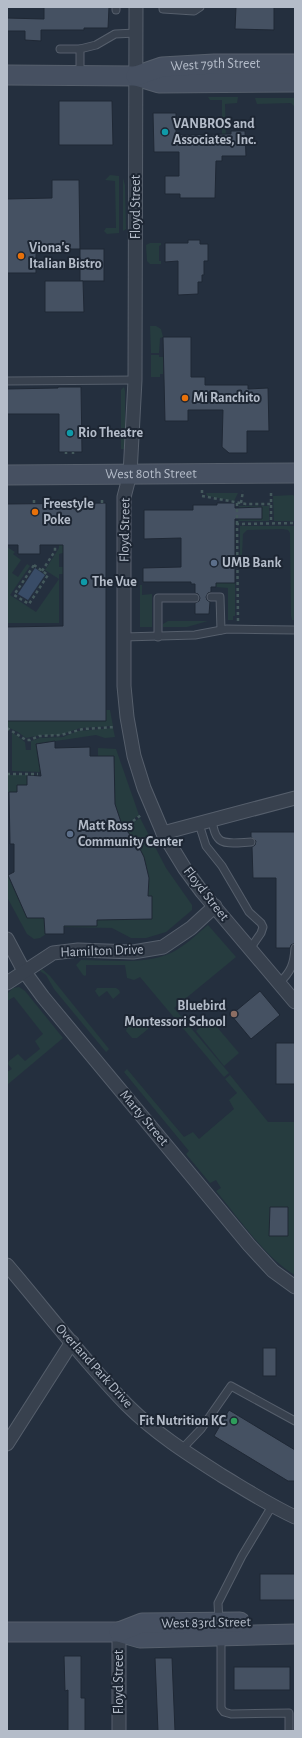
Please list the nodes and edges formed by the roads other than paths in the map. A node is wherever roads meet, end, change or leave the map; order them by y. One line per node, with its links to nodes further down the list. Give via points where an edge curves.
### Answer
1 (136, 7): 4 (street, Floyd Street)
2 (163, 7): 3 (lane, via 194,11)
3 (200, 7)
4 (136, 33): 6 (lane, via 115,34 96,45); 10 (street, Floyd Street)
5 (60, 49): 6 (lane)
6 (80, 49): 9 (lane)
7 (295, 64): 10 (street, West 79th Street, via 162,67)
8 (7, 76): 9 (street, West 79th Street)
9 (80, 76): 10 (street, West 79th Street)
10 (136, 76): 11 (street, West 79th Street, via 159,83); 12 (street, Floyd Street)
11 (295, 82)
12 (135, 380): 13 (lane); 14 (street, Floyd Street)
13 (7, 381)
14 (130, 474): 15 (street, West 80th Street); 16 (street, West 80th Street); 21 (street, Floyd Street, via 124,497)
15 (295, 474)
16 (7, 475)
17 (211, 597): 19 (lane, via 220,597)
18 (194, 598): 22 (lane, via 158,598)
19 (221, 630): 20 (lane); 22 (lane, via 195,635)
20 (295, 630)
21 (124, 637): 22 (lane); 26 (street, Floyd Street, via 125,702 134,756)
22 (158, 637)
23 (295, 798): 24 (street)
24 (212, 820): 25 (street); 27 (lane, via 220,841)
25 (199, 824): 26 (street); 30 (lane, via 206,846 222,866 249,912 263,927)
26 (163, 833): 28 (street, Floyd Street, via 185,869)
27 (251, 842)
28 (215, 906): 30 (street, Floyd Street); 32 (street, Hamilton Drive, via 191,928 163,947 133,952 78,950 52,953)
29 (7, 938): 32 (street, Marty Street)
30 (250, 948): 34 (street, Floyd Street)
31 (295, 948): 34 (lane, via 291,971)
32 (24, 971): 33 (street, Hamilton Drive); 37 (street, Marty Street, via 248,1245 273,1271)
33 (7, 983)
34 (279, 983): 35 (street, Floyd Street)
35 (295, 1002)
36 (7, 1265): 38 (street, Overland Park Drive)
37 (295, 1287)
38 (72, 1342): 40 (street); 41 (street, Overland Park Drive, via 128,1405)
39 (295, 1421): 41 (lane, via 231,1386 201,1429)
40 (7, 1444)
41 (181, 1450): 42 (street, Overland Park Drive)
42 (272, 1506): 43 (street, Overland Park Drive); 45 (lane, via 218,1603)
43 (295, 1517)
44 (295, 1622): 45 (street, West 83rd Street)
45 (220, 1629): 47 (street, West 83rd Street, via 142,1624); 48 (street, West 83rd Street); 50 (lane, via 221,1708 231,1714 289,1713)
46 (7, 1632): 47 (street, West 83rd Street)
47 (119, 1632): 49 (street, Floyd Street)
48 (295, 1634)
49 (119, 1731)
50 (289, 1731)

